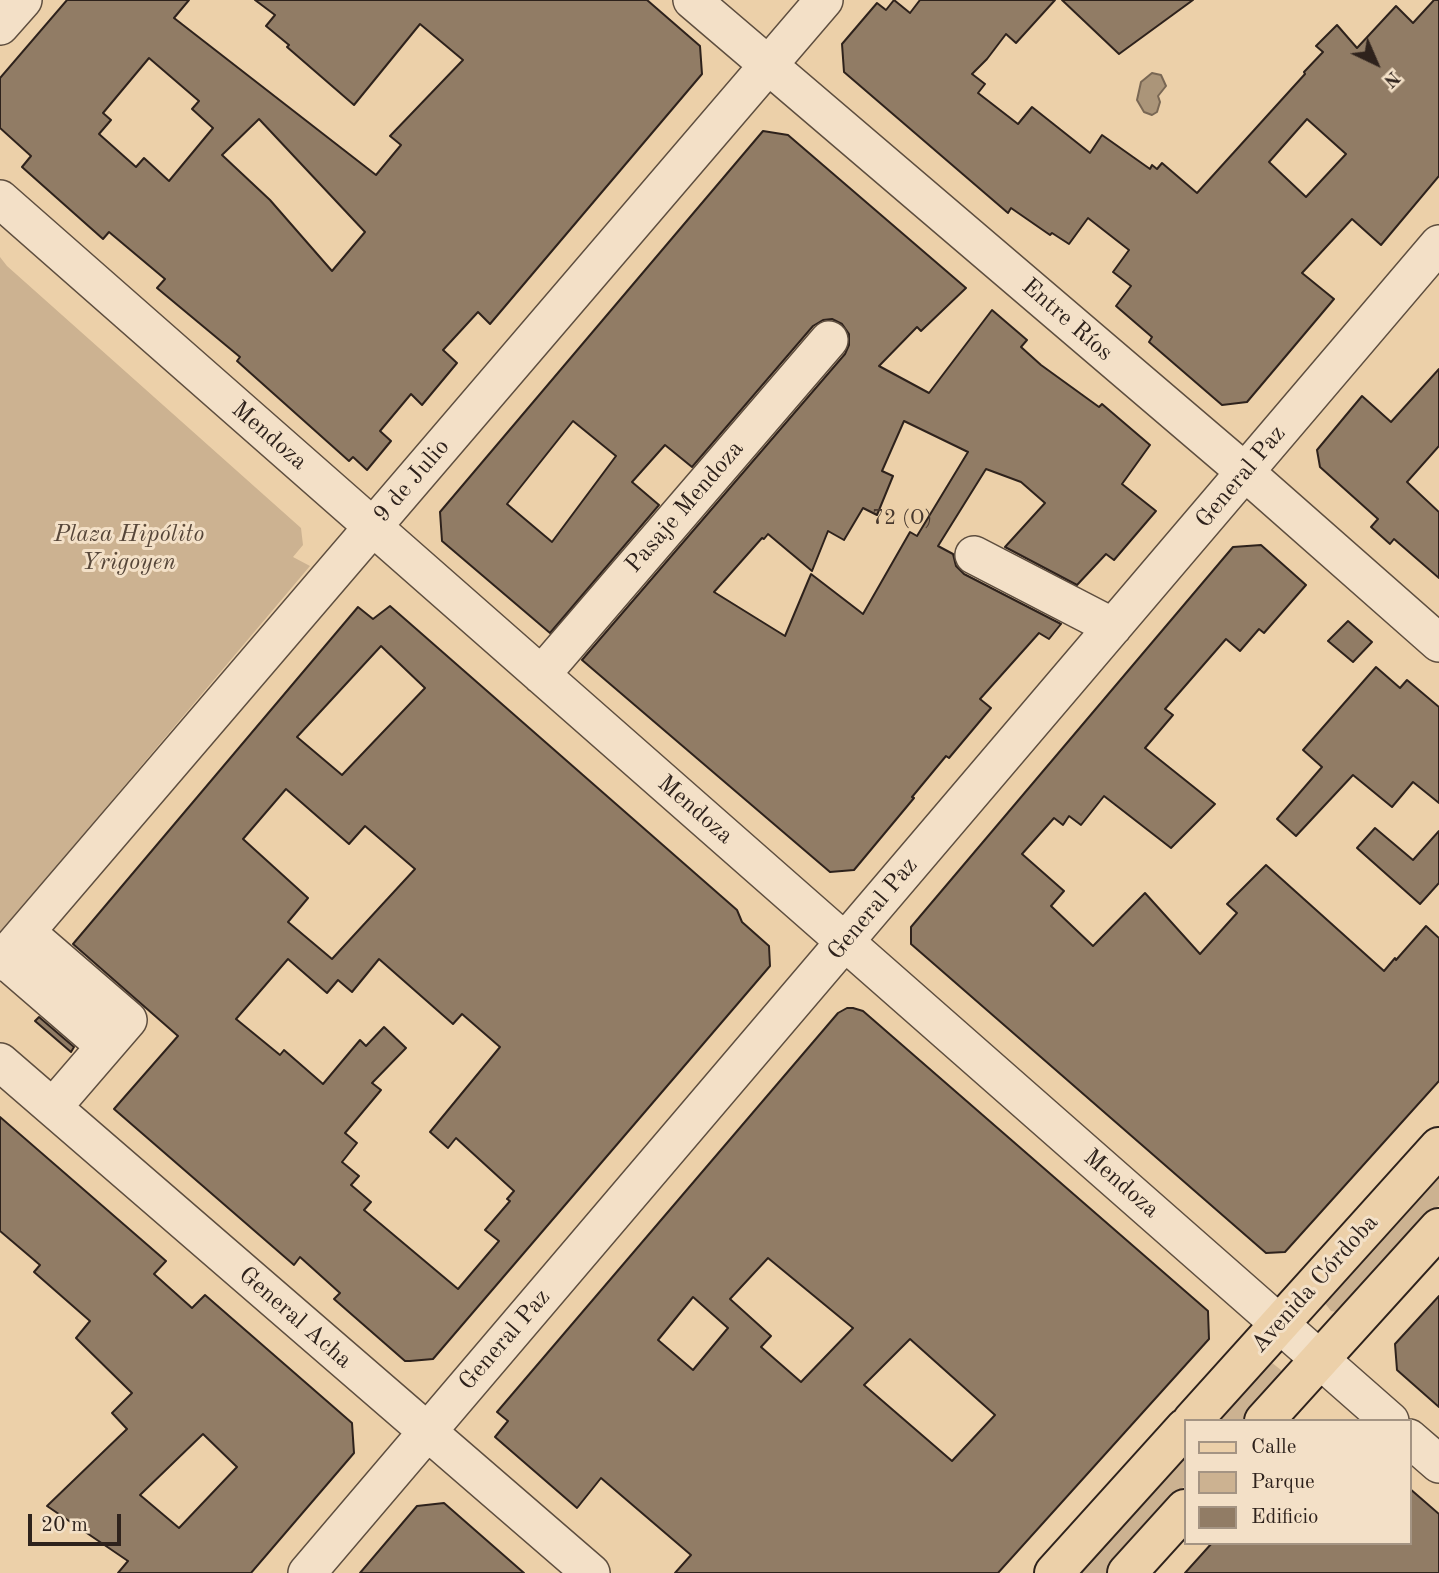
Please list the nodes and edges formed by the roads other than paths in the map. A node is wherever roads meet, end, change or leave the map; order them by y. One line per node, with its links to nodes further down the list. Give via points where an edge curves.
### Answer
1 (23, 0): 4 (street)
2 (692, 0): 5 (street, Entre Ríos)
3 (824, 0): 5 (street, 9 de Julio)
4 (0, 26)
5 (769, 65): 9 (street, Entre Ríos); 10 (street, 9 de Julio)
6 (0, 200): 10 (street, Mendoza)
7 (1439, 244): 9 (street, General Paz)
8 (829, 340): 14 (street, Pasaje Mendoza)
9 (1245, 472): 12 (street, General Paz); 13 (street, Entre Ríos)
10 (373, 527): 14 (street, Mendoza); 16 (street, 9 de Julio)
11 (974, 555): 12 (street)
12 (1113, 627): 15 (street, General Paz)
13 (1439, 643)
14 (541, 675): 15 (street, Mendoza)
15 (845, 942): 22 (street, Mendoza); 28 (street, General Paz)
16 (7, 956): 17 (street); 17 (street, via 32,997 35,1014); 17 (street, via 128,1020)
17 (104, 1048): 19 (street)
18 (0, 1062): 19 (street, General Acha)
19 (53, 1107): 28 (street, General Acha)
20 (1439, 1147): 22 (main road, Avenida Córdoba)
21 (1439, 1228): 23 (main road)
22 (1279, 1324): 23 (street, Mendoza); 24 (main road, Avenida Córdoba)
23 (1320, 1360): 25 (main road); 26 (street, Mendoza)
24 (1194, 1419)
25 (1266, 1419)
26 (1388, 1419)
27 (1184, 1429): 34 (main road)
28 (427, 1432): 32 (street, General Paz); 33 (street, General Acha)
29 (1411, 1440): 30 (street)
30 (1439, 1464)
31 (1184, 1509): 35 (main road)
32 (307, 1573)
33 (591, 1573)
34 (1054, 1573)
35 (1127, 1573)

